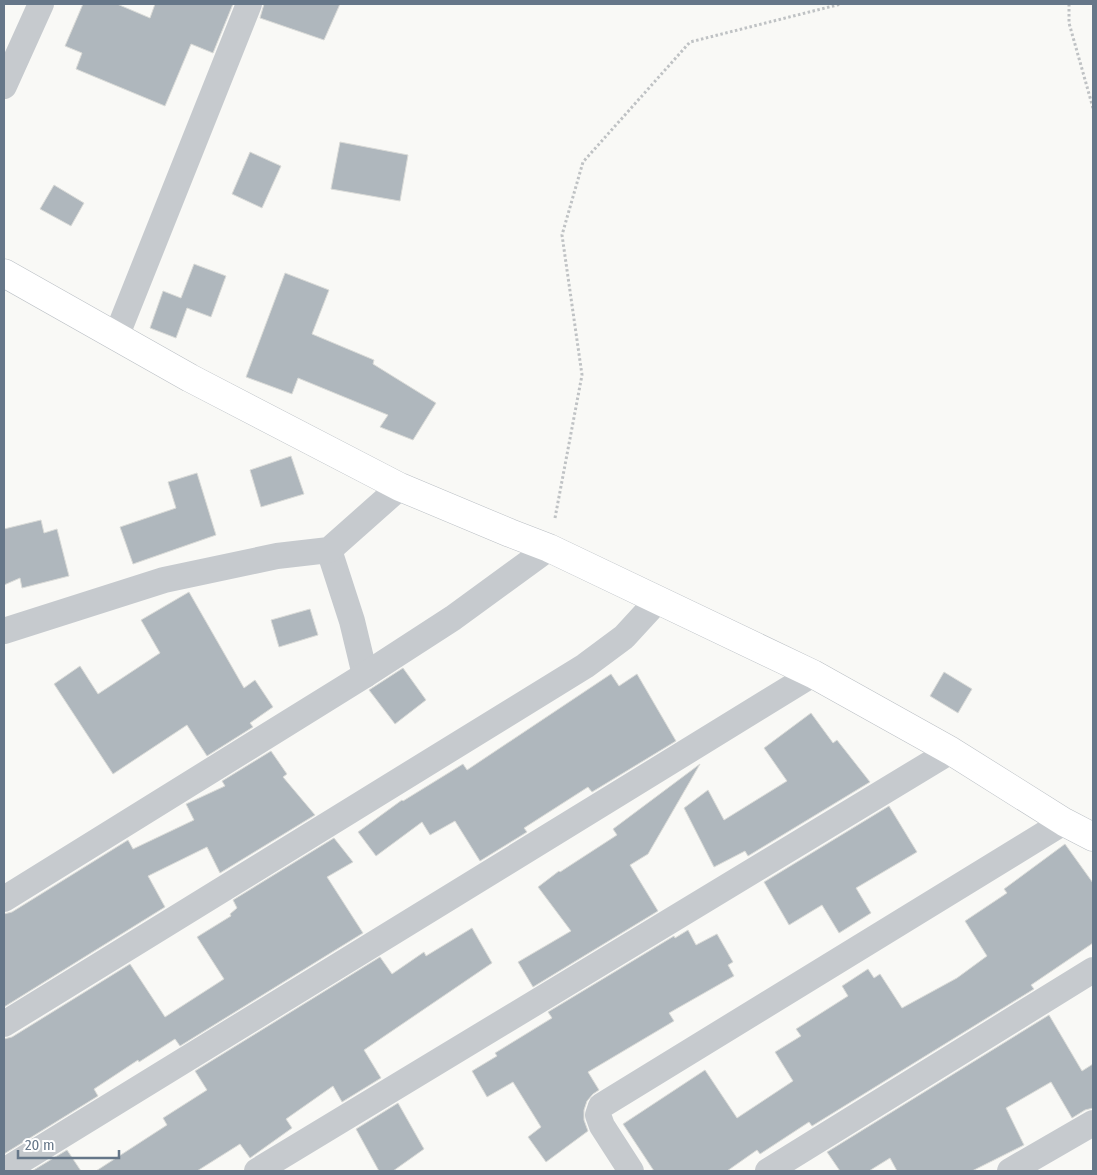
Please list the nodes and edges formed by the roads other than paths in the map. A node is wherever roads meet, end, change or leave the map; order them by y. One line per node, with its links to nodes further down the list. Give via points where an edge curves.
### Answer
1 (41, 4): 3 (street)
2 (249, 4): 5 (street)
3 (4, 86)
4 (4, 273): 5 (main road)
5 (116, 337): 6 (main road)
6 (400, 488): 7 (main road); 8 (street)
7 (549, 548): 9 (main road); 12 (street, via 453,618)
8 (328, 550): 10 (street, via 277,556 164,580); 12 (street, via 352,621)
9 (658, 600): 11 (main road); 18 (street, via 624,637 585,666)
10 (4, 631)
11 (813, 674): 13 (main road); 21 (street)
12 (365, 675): 16 (street)
13 (951, 751): 14 (main road); 22 (street)
14 (1064, 822): 15 (main road); 23 (street, via 601,1106 598,1115 602,1126)
15 (1093, 836)
16 (4, 899)
17 (1093, 970): 24 (street)
18 (4, 1024)
19 (1093, 1122): 20 (street)
20 (1023, 1168)
21 (4, 1171)
22 (258, 1171)
23 (631, 1171)
24 (768, 1171)

